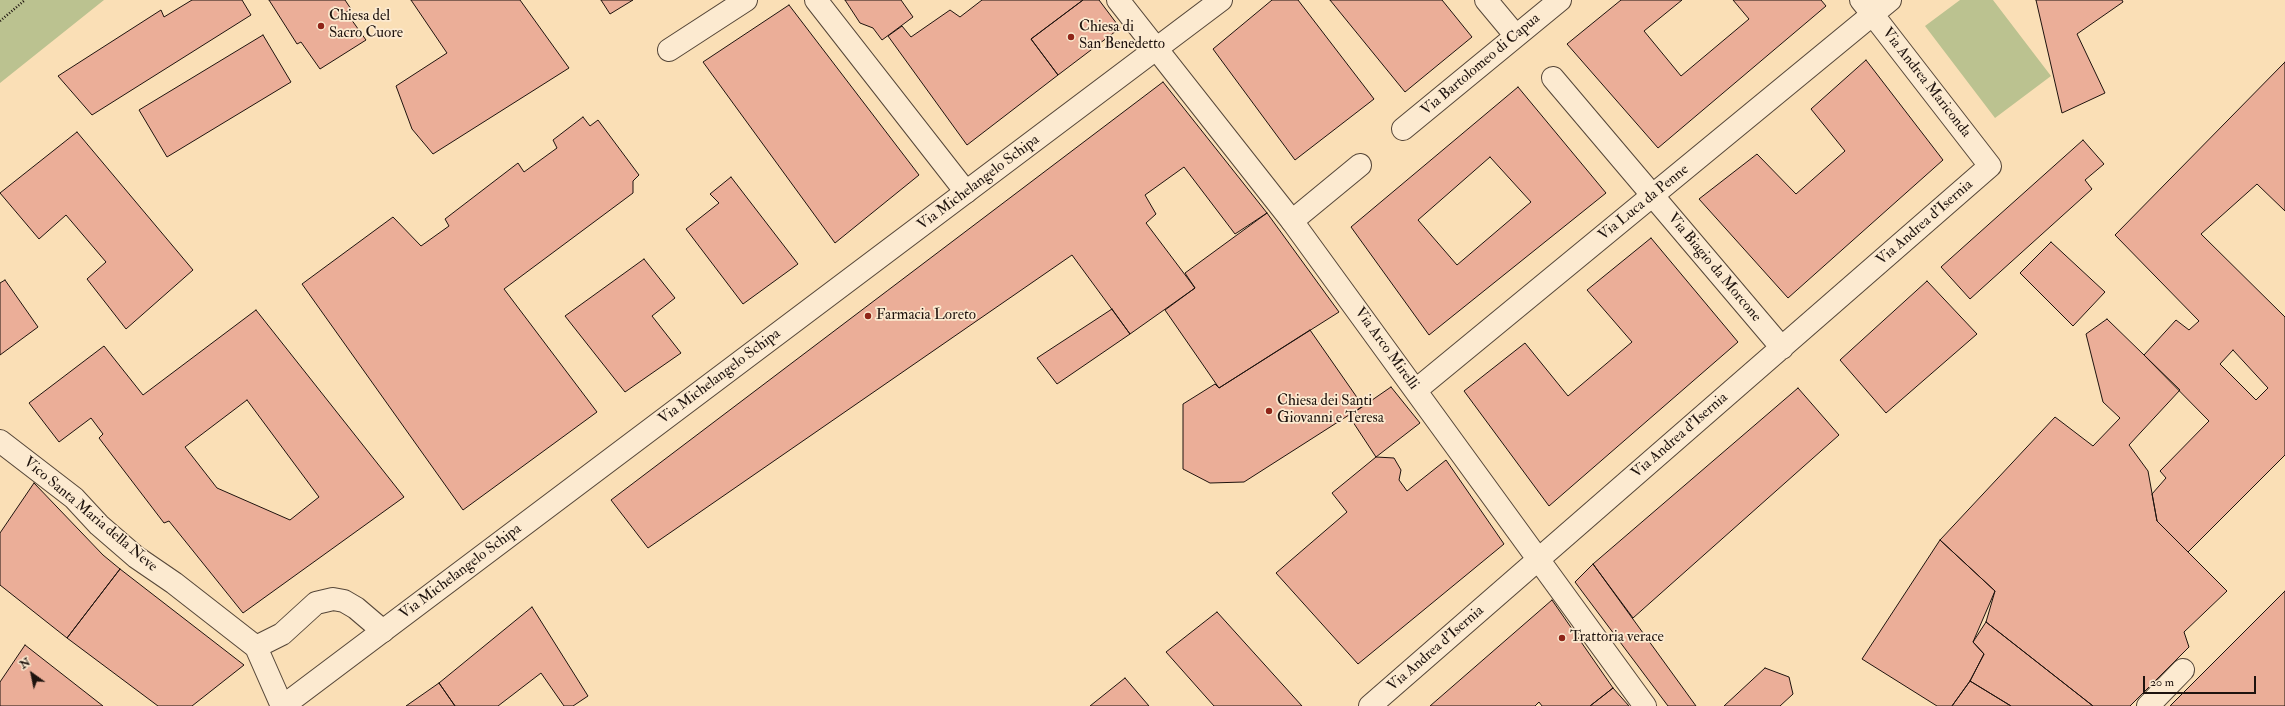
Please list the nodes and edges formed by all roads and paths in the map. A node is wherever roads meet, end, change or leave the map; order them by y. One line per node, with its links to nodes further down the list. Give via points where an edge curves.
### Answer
1 (25, 0): 10 (path)
2 (746, 0): 13 (street)
3 (816, 0): 18 (street)
4 (1118, 0): 12 (street, Via Arco Mirelli)
5 (1221, 0): 12 (street, Via Michelangelo Schipa)
6 (1486, 0): 11 (street)
7 (1560, 0): 11 (street, Via Bartolomeo di Capua)
8 (1890, 0): 9 (street, Via Luca da Penne)
9 (1867, 7): 17 (street, Via Andrea Mariconda); 19 (street, Via Luca da Penne)
10 (0, 21)
11 (1516, 36): 15 (street, Via Bartolomeo di Capua)
12 (1157, 49): 18 (street, Via Michelangelo Schipa); 20 (street, Via Arco Mirelli)
13 (669, 50)
14 (1553, 78): 19 (street, Via Biagio da Morcone)
15 (1403, 129)
16 (1360, 165): 20 (street)
17 (1990, 166): 21 (street, Via Andrea d'Isernia)
18 (966, 192): 25 (street, Via Michelangelo Schipa)
19 (1653, 196): 21 (street, Via Biagio da Morcone); 22 (street, Via Luca da Penne)
20 (1292, 221): 22 (street, Via Arco Mirelli)
21 (1782, 348): 24 (street, Via Andrea d'Isernia)
22 (1416, 390): 24 (street, Via Arco Mirelli)
23 (0, 441): 26 (street, Vico Santa Maria della Neve, via 74,498 99,525 136,557)
24 (1539, 558): 29 (street, Via Andrea d'Isernia); 30 (street, Via Arco Mirelli)
25 (375, 636): 26 (street, via 356,608 344,601 333,599 316,603 282,634); 28 (street, Via Michelangelo Schipa)
26 (256, 647): 28 (street, Vico Santa Maria della Neve)
27 (2183, 670): 31 (street)
28 (283, 706)
29 (1370, 706)
30 (1645, 706)
31 (2148, 706)

